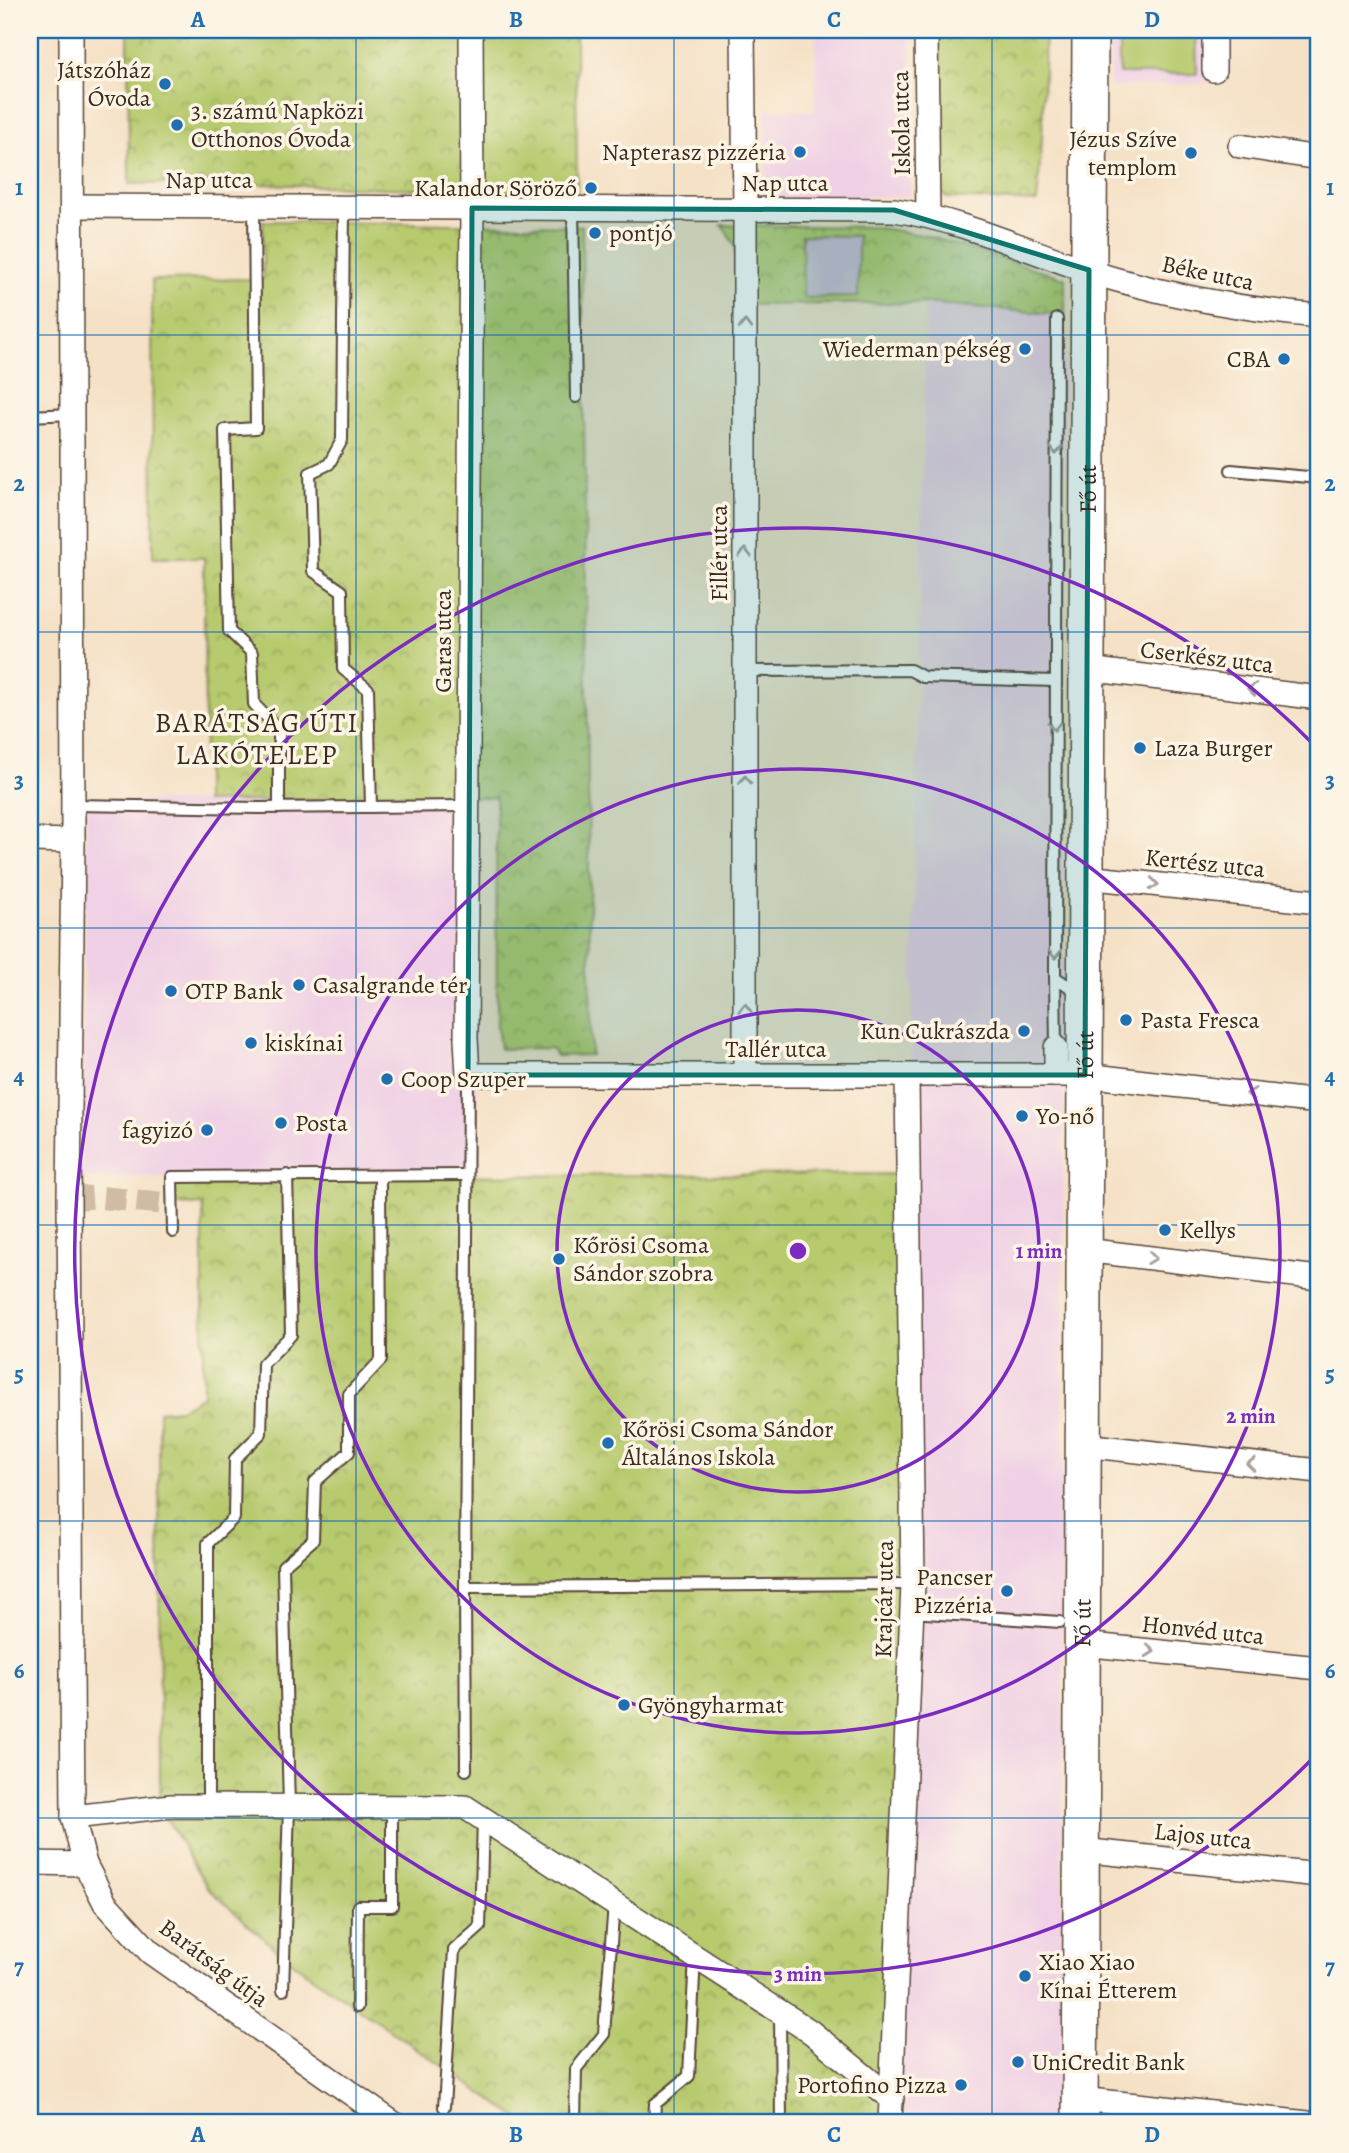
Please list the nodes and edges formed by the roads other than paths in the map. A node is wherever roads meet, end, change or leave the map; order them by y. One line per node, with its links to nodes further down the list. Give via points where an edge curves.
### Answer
1 (71, 30): 10 (street, Barátság útja)
2 (471, 30): 13 (street)
3 (743, 30): 15 (street, Fillér utca)
4 (926, 30): 16 (street, Iskola utca)
5 (1090, 30): 17 (main road, Fő út)
6 (1214, 30): 7 (street)
7 (1214, 70)
8 (1240, 146): 9 (street)
9 (1319, 159)
10 (73, 206): 11 (street, Nap utca); 22 (street, Barátság útja)
11 (254, 207): 12 (street, Nap utca); 33 (lane, via 256,428 225,430 229,631 252,653 254,704 279,730)
12 (344, 207): 13 (street, Nap utca); 32 (lane, via 342,440 329,464 310,473 313,571 342,591 343,669 368,689)
13 (472, 208): 14 (street, Nap utca); 31 (street, Garas utca)
14 (573, 208): 15 (street, Nap utca); 21 (lane)
15 (745, 209): 16 (street, Nap utca, via 894,210); 27 (street, Fillér utca, one-way to 15)
16 (928, 216): 17 (street, Nap utca)
17 (1089, 270): 18 (street, Béke utca, via 1248,309); 20 (main road, Fő út)
18 (1319, 316)
19 (1057, 319): 20 (lane)
20 (1071, 366): 26 (main road, Fő út); 28 (lane, one-way to 28)
21 (576, 397)
22 (71, 414): 23 (lane); 30 (street, Barátság útja)
23 (30, 416)
24 (1231, 470): 25 (lane)
25 (1319, 478)
26 (1088, 669): 29 (street, Cserkész utca, one-way to 26); 36 (main road, Fő út)
27 (745, 671): 28 (lane, via 910,670 923,677); 43 (street, Fillér utca, one-way to 27)
28 (1054, 681): 38 (lane, one-way to 38)
29 (1319, 698)
30 (73, 805): 33 (lane); 35 (street, Barátság útja)
31 (467, 806): 32 (lane); 41 (street, Garas utca)
32 (371, 807): 33 (lane)
33 (279, 808)
34 (30, 840): 35 (street)
35 (73, 841): 63 (street, Barátság útja, via 69,1199)
36 (1086, 877): 37 (street, Kertész utca, one-way to 37); 39 (main road, Fő út)
37 (1319, 902)
38 (1055, 977): 39 (lane); 40 (lane)
39 (1085, 997): 42 (main road, Fő út)
40 (1056, 1048): 42 (street)
41 (468, 1075): 43 (street, Tallér utca); 47 (lane)
42 (1071, 1075): 44 (street, Tallér utca); 45 (street, Tallér utca, one-way to 42); 50 (main road, Fő út)
43 (745, 1076): 44 (street, Tallér utca)
44 (907, 1076): 54 (street, Krajcár utca)
45 (1319, 1102)
46 (287, 1175): 48 (lane); 49 (lane, via 172,1177); 60 (lane, via 290,1335 263,1364 261,1433 235,1459 234,1518 208,1543)
47 (466, 1175): 48 (lane); 55 (lane)
48 (380, 1176): 61 (lane, via 382,1360 349,1394 349,1452 315,1482 313,1540 283,1566)
49 (173, 1232)
50 (1084, 1250): 51 (street, one-way to 51); 52 (main road, Fő út)
51 (1319, 1278)
52 (1083, 1444): 53 (street, one-way to 52); 57 (main road, Fő út)
53 (1319, 1471)
54 (913, 1584): 55 (lane); 56 (street, Krajcár utca)
55 (465, 1587): 59 (lane)
56 (911, 1612): 57 (lane); 74 (street, Krajcár utca)
57 (1071, 1633): 58 (street, Honvéd utca, one-way to 58); 65 (main road, Fő út)
58 (1319, 1668)
59 (466, 1770)
60 (208, 1807): 61 (street); 63 (street, via 171,1806)
61 (289, 1807): 62 (street); 71 (lane)
62 (392, 1807): 64 (street, via 465,1807); 72 (lane, via 392,1906 358,1906)
63 (73, 1817): 67 (street, Barátság útja)
64 (483, 1819): 69 (street); 75 (lane, via 480,1927 454,1950)
65 (1082, 1850): 68 (street, Lajos utca); 76 (main road, Fő út)
66 (30, 1863): 67 (street)
67 (85, 1864): 77 (street, Barátság útja, via 105,1903 150,1952)
68 (1319, 1875)
69 (614, 1903): 70 (street); 78 (lane, via 604,2034 576,2069)
70 (695, 1956): 73 (street); 79 (lane, via 689,2076 655,2104)
71 (283, 1990)
72 (357, 2007)
73 (780, 2011): 74 (street); 80 (lane)
74 (892, 2099): 81 (street, Krajcár utca)
75 (444, 2107)
76 (1080, 2111): 82 (street)
77 (393, 2123)
78 (575, 2123)
79 (654, 2123)
80 (781, 2123)
81 (890, 2123)
82 (1308, 2123)

